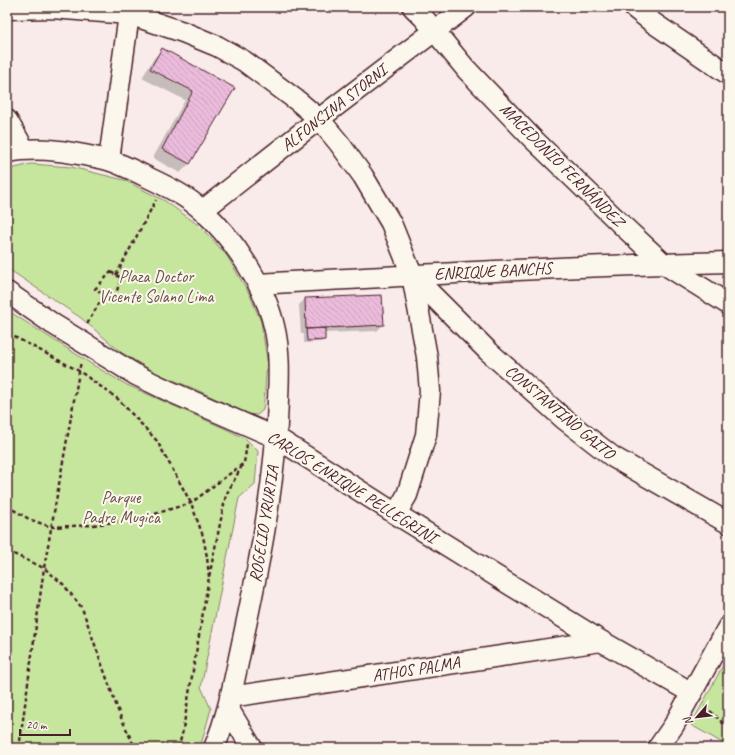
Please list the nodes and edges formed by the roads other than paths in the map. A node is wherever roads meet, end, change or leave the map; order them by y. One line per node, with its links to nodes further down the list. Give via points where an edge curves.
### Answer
1 (413, 7): 6 (street, MACEDONIO FERNÁNDEZ)
2 (466, 7): 6 (street, ALFONSINA STORNI)
3 (633, 7): 7 (street)
4 (7, 9): 5 (street)
5 (130, 11): 8 (street, via 217,46 244,61); 11 (street)
6 (434, 31): 8 (street, ALFONSINA STORNI); 14 (street, MACEDONIO FERNÁNDEZ, via 466,69 532,138)
7 (728, 74)
8 (319, 119): 12 (street, ALFONSINA STORNI); 15 (street, via 363,176 391,222)
9 (7, 120): 10 (street)
10 (15, 151): 11 (street, ROGELIO YRURTIA, via 38,148)
11 (109, 160): 12 (street, ROGELIO YRURTIA, via 160,196 186,198)
12 (203, 210): 16 (street, ROGELIO YRURTIA, via 232,242)
13 (728, 262): 14 (street, ENRIQUE BANCHS)
14 (664, 264): 15 (street, ENRIQUE BANCHS); 18 (street, MACEDONIO FERNÁNDEZ)
15 (412, 275): 16 (street, ENRIQUE BANCHS); 20 (street, via 427,357 430,391 426,435 407,495); 21 (street, CONSTANTINO GAITO, via 488,351 564,419 613,457)
16 (258, 284): 19 (street, ROGELIO YRURTIA, via 272,320 278,351)
17 (7, 292): 19 (street, CARLOS ENRIQUE PELLEGRINI, via 136,375)
18 (728, 304)
19 (277, 438): 20 (street, CARLOS ENRIQUE PELLEGRINI); 25 (street, ROGELIO YRURTIA, via 261,554)
20 (396, 514): 23 (street, CARLOS ENRIQUE PELLEGRINI)
21 (728, 523)
22 (728, 627): 24 (street)
23 (601, 641): 24 (street, CARLOS ENRIQUE PELLEGRINI); 25 (street, ATHOS PALMA)
24 (692, 693): 28 (street)
25 (229, 702): 26 (street, ROGELIO YRURTIA); 27 (street)
26 (214, 748)
27 (252, 748)
28 (658, 748)

